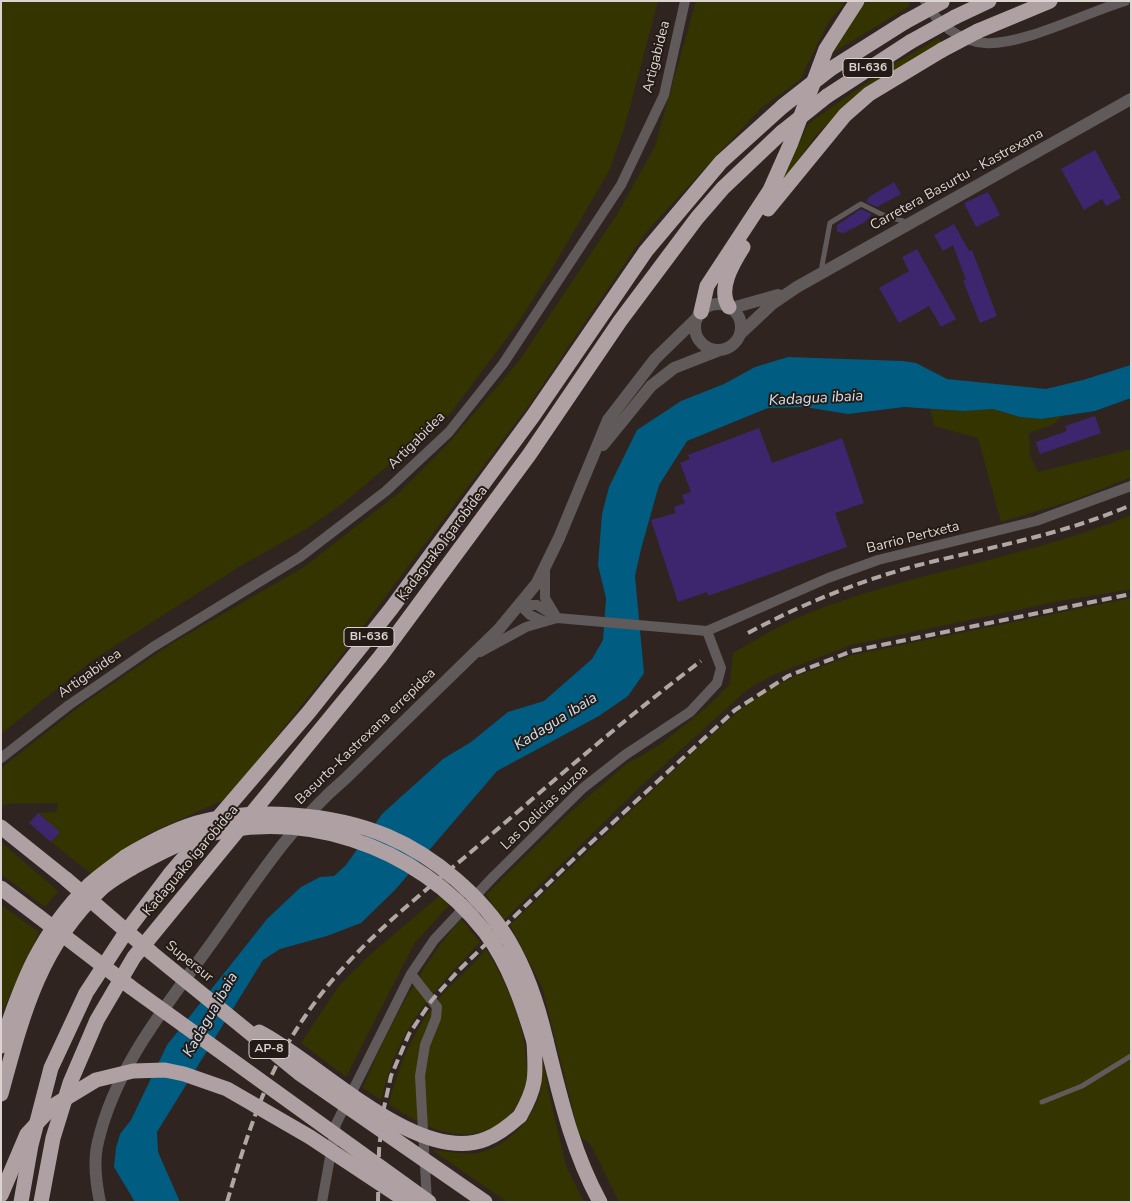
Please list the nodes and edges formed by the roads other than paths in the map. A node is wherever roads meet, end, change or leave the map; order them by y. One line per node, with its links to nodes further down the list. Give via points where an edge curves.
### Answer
1 (685, 1): 24 (street, Artigabidea, via 664,95 622,185 503,364 449,432 386,491 300,557 152,647)
2 (857, 1): 13 (highway, via 826,48 788,152 770,190 707,286)
3 (925, 1): 6 (street, via 933,17 954,34 985,43 1025,37)
4 (988, 1): 36 (highway, Kadaguako igarobidea / BI-636, bridge, via 910,42 827,96 782,132 723,188 697,218 620,321 529,455 380,657 134,957 108,997 83,1048 53,1138)
5 (1050, 1): 12 (highway, bridge, via 942,50 869,94 845,115 767,211 742,249 725,285 725,300)
6 (1125, 1)
7 (943, 2): 35 (highway, Kadaguako igarobidea / BI-636, bridge, via 829,70 783,106 721,162 646,251 532,416 396,601 309,712 170,874 126,932 86,993 51,1068 31,1145)
8 (1131, 99): 9 (street, Carretera Basurtu - Kastrexana)
9 (911, 224): 10 (street, Carretera Basurtu - Kastrexana); 10 (lane, via 861,204 830,223)
10 (820, 274): 11 (street, Carretera Basurtu - Kastrexana)
11 (798, 287): 12 (street); 14 (street, via 772,304)
12 (731, 308): 13 (street, via 712,305); 14 (street, via 739,318)
13 (699, 314): 15 (street, via 695,329 700,341); 16 (street, Basurto-Kastrexana errepidea, via 629,390 608,420)
14 (740, 334): 15 (street, via 733,344)
15 (720, 350): 16 (street, Basurto-Kastrexana errepidea, via 674,368 651,386)
16 (594, 458): 18 (street, Basurto-Kastrexana errepidea)
17 (1131, 486): 22 (street, Barrio Pertxeta, via 1036,521 878,560)
18 (546, 566): 19 (street, Basurto-Kastrexana errepidea); 20 (street, via 545,598)
19 (520, 605): 20 (street, via 537,605); 21 (street); 23 (street, Basurto-Kastrexana errepidea)
20 (556, 617): 21 (street); 22 (street)
21 (543, 621): 23 (street, via 508,635)
22 (706, 631): 27 (street, Las Delicias auzoa, bridge, via 721,668 717,683 690,712 625,755 583,788 434,940)
23 (466, 661): 37 (street, Basurto-Kastrexana errepidea, via 319,801 285,841 140,1044 104,1119 97,1144 95,1168)
24 (1, 758)
25 (1, 827): 28 (highway, Supersur / AP-8, bridge)
26 (1, 888): 40 (highway, AP-8, bridge, via 140,994)
27 (411, 974): 38 (street, Las Delicias auzoa, via 336,1124); 40 (street, via 437,1007 425,1045 420,1076)
28 (234, 1019): 29 (highway, bridge, via 280,1043 369,1108 440,1142 462,1144 484,1140 506,1129 520,1116 533,1093); 41 (highway, Supersur / AP-8, bridge, via 299,1073)
29 (540, 1041): 30 (highway, bridge, via 507,968 486,933 457,901 424,873 368,844 304,828 252,828 191,840 128,862 74,918 55,944); 42 (highway, via 570,1134)
30 (7, 1050): 32 (highway)
31 (1131, 1056): 33 (lane, via 1082,1086)
32 (1, 1094)
33 (1042, 1102)
34 (1, 1195): 39 (highway, bridge, via 28,1134 53,1106 96,1080 133,1071 165,1070 228,1090 310,1137)
35 (21, 1202)
36 (41, 1202)
37 (100, 1202)
38 (322, 1202)
39 (408, 1202)
40 (428, 1202)
41 (485, 1202)
42 (600, 1202)

